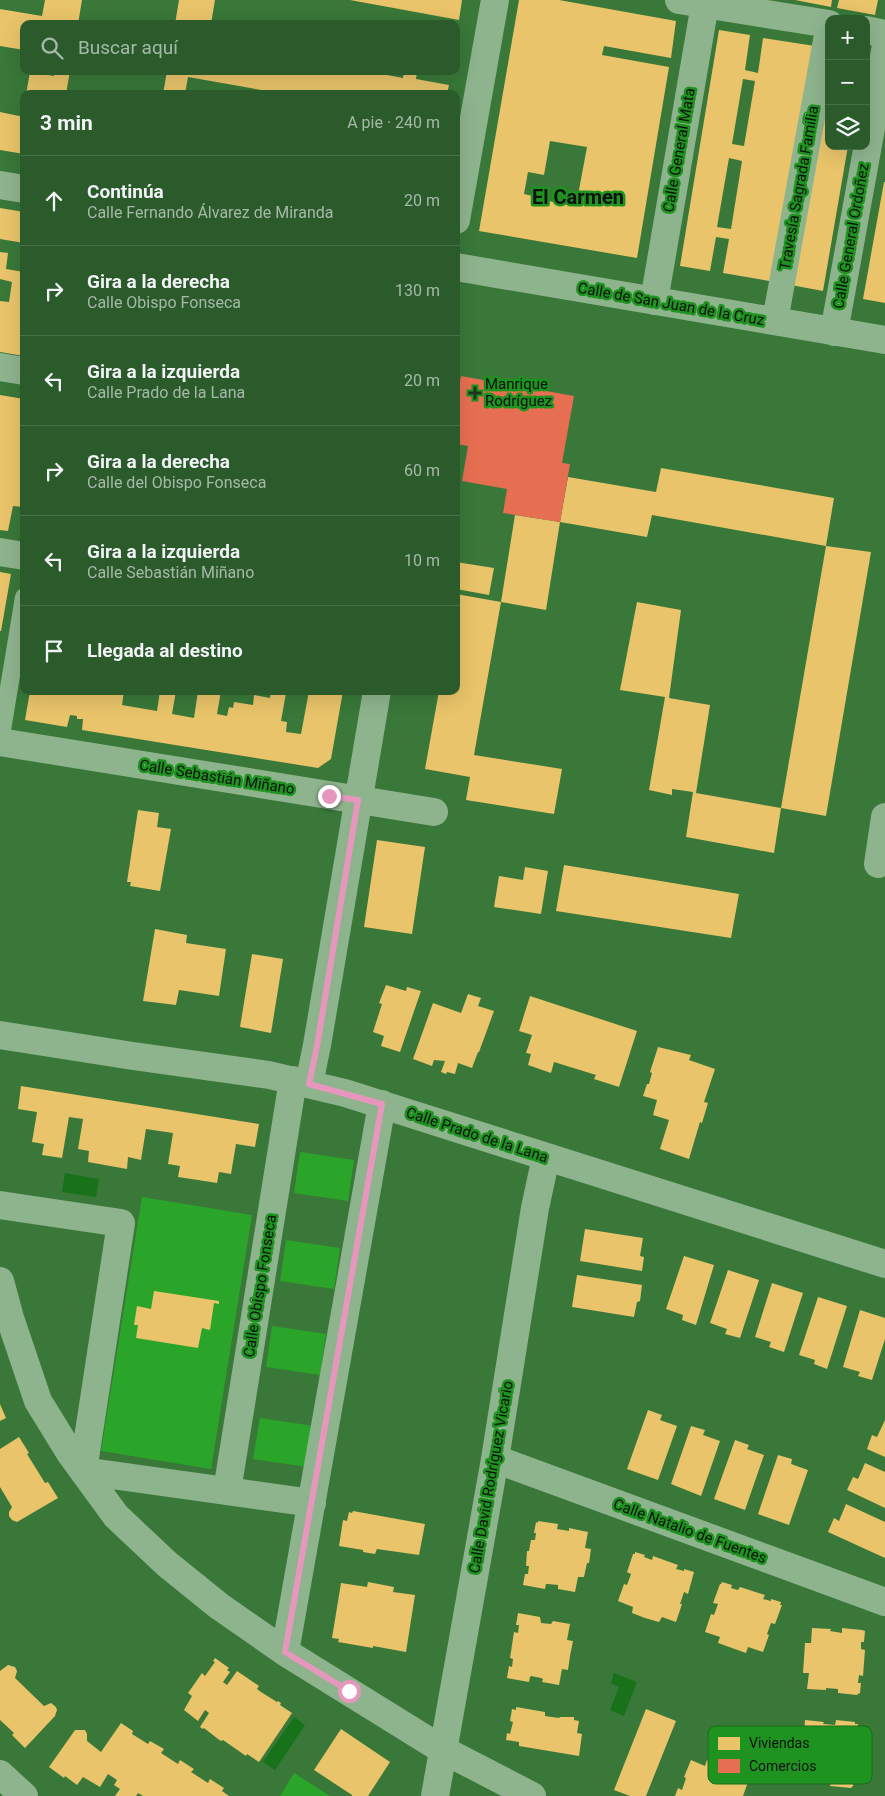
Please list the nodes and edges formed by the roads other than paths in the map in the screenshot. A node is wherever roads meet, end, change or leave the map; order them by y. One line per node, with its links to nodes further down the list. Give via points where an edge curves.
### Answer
1 (495, 0): 10 (street)
2 (696, 1): 3 (street); 12 (street, Calle General Mata)
3 (825, 23)
4 (870, 31): 5 (street)
5 (885, 34)
6 (825, 46): 13 (street, Travesía Sagrada Familia)
7 (885, 51): 14 (street, Calle General Ordoñez)
8 (0, 185): 9 (street)
9 (20, 188)
10 (460, 197)
11 (460, 268): 12 (street, Calle de San Juan de la Cruz)
12 (654, 301): 13 (street, Calle de San Juan de la Cruz)
13 (775, 322): 14 (street, Calle de San Juan de la Cruz)
14 (834, 332): 15 (street, Calle de San Juan de la Cruz)
15 (885, 340)
16 (0, 367): 17 (street)
17 (20, 370)
18 (0, 552): 19 (street)
19 (20, 555)
20 (20, 621): 22 (lane)
21 (376, 695): 23 (street, Calle Obispo Fonseca)
22 (0, 742): 23 (street, Calle Sebastián Miñano)
23 (358, 800): 24 (street, Calle Sebastián Miñano); 28 (street, Calle Obispo Fonseca, via 317,1046)
24 (434, 812)
25 (885, 817): 26 (street)
26 (878, 864)
27 (0, 1035): 28 (street, Calle Prado de la Lana)
28 (301, 1082): 29 (street, Calle Prado de la Lana); 36 (street, Calle Obispo Fonseca)
29 (382, 1104): 30 (street, Calle Prado de la Lana); 37 (street)
30 (546, 1157): 32 (street, Calle Prado de la Lana); 34 (street, Calle David Rodríguez Vicario, via 534,1208)
31 (0, 1206): 35 (street, via 121,1223)
32 (885, 1264)
33 (0, 1281): 35 (street, via 38,1401)
34 (495, 1459): 38 (street, Calle Natalio de Fuentes); 40 (street, Calle David Rodríguez Vicario)
35 (83, 1471): 36 (street); 39 (street, via 116,1516 167,1564 219,1606)
36 (227, 1491): 37 (street)
37 (312, 1503): 39 (street)
38 (885, 1602)
39 (285, 1652): 40 (street)
40 (443, 1750): 43 (street, Calle David Rodríguez Vicario); 44 (street)
41 (0, 1774): 42 (street)
42 (24, 1796)
43 (435, 1796)
44 (532, 1796)

